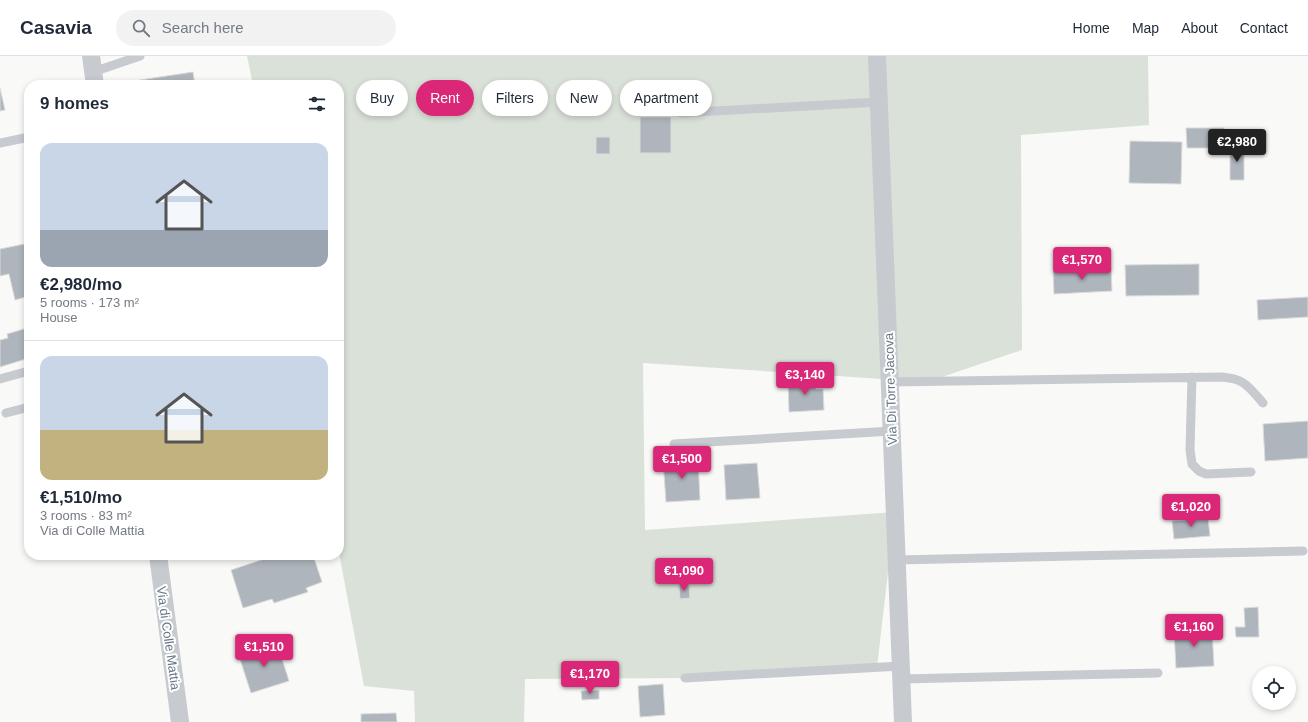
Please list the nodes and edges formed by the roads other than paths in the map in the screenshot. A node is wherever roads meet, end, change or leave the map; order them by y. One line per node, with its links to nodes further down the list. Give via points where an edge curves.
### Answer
1 (140, 56): 3 (lane)
2 (877, 56): 4 (street, Via Di Torre Jacova)
3 (93, 71)
4 (879, 102): 5 (lane); 11 (street, Via Di Torre Jacova)
5 (712, 112)
6 (24, 138): 7 (lane)
7 (0, 143)
8 (24, 372): 10 (lane)
9 (1192, 377): 11 (lane); 12 (lane, via 1234,378 1243,382); 17 (lane, via 1192,464 1206,474)
10 (0, 379)
11 (890, 382): 15 (street, Via Di Torre Jacova)
12 (1263, 403)
13 (24, 408): 14 (lane)
14 (6, 413)
15 (892, 432): 16 (lane); 20 (street, Via Di Torre Jacova)
16 (674, 444)
17 (1251, 472)
18 (1303, 551): 20 (lane)
19 (159, 560): 24 (street, Via di Colle Mattia)
20 (897, 560): 21 (street, Via Di Torre Jacova)
21 (901, 672): 22 (lane); 23 (lane); 25 (street, Via Di Torre Jacova)
22 (1158, 673)
23 (685, 678)
24 (180, 722)
25 (903, 722)

